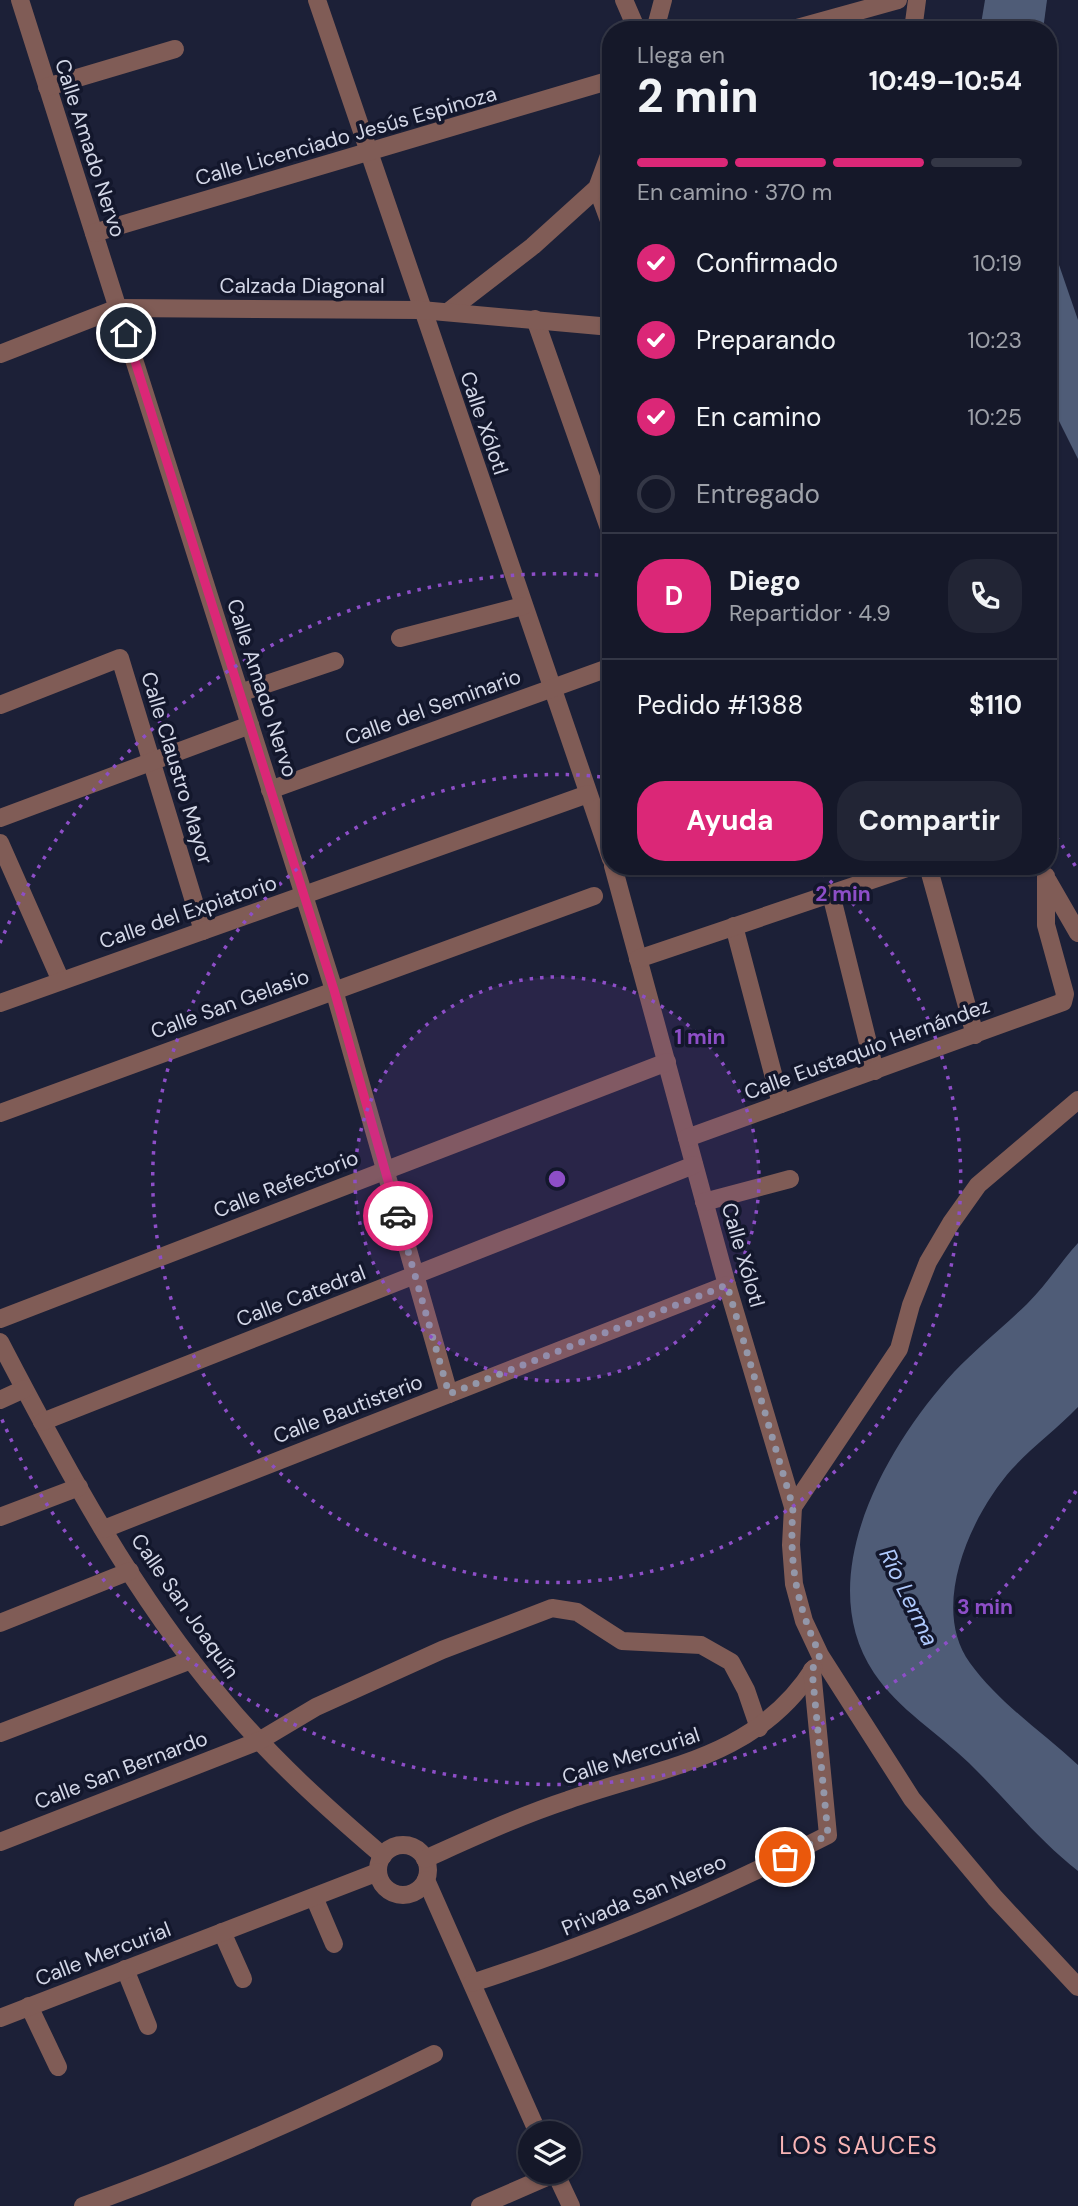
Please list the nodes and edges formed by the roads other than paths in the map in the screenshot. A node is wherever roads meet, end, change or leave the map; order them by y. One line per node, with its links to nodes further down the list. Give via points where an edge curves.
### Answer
1 (20, 0): 13 (street, Calle Amado Nervo)
2 (317, 0): 14 (street, Calle Xólotl)
3 (624, 0): 7 (street)
4 (663, 0): 8 (street)
5 (898, 0): 9 (street)
6 (917, 0): 10 (street)
7 (633, 21)
8 (657, 21)
9 (822, 21)
10 (914, 21)
11 (175, 49): 13 (street)
12 (602, 83): 14 (street, Calle Licenciado Jesús Espinoza)
13 (47, 87): 18 (street, Calle Amado Nervo)
14 (368, 154): 18 (street, Calle Licenciado Jesús Espinoza); 20 (street, Calle Xólotl)
15 (602, 174): 16 (street)
16 (597, 188): 17 (street); 21 (street)
17 (602, 202)
18 (94, 233): 19 (street, Calle Amado Nervo)
19 (118, 308): 20 (street, Calzada Diagonal); 24 (street, Calzada Diagonal); 31 (street, Calle Amado Nervo)
20 (421, 310): 21 (street, Calzada Diagonal); 26 (street, Calle Xólotl)
21 (449, 312): 22 (street, Calzada Diagonal)
22 (535, 318): 23 (street, Calzada Diagonal); 25 (street)
23 (602, 326)
24 (0, 354)
25 (602, 508)
26 (523, 606): 27 (street); 30 (street, Calle Xólotl)
27 (400, 638)
28 (335, 661): 31 (street)
29 (602, 670): 30 (street, Calle del Seminario)
30 (552, 688): 35 (street, Calle del Seminario); 36 (street, Calle Xólotl)
31 (240, 693): 33 (street, Calle Amado Nervo)
32 (0, 705): 34 (street, Calle Claustro Mayor, via 120,658)
33 (250, 725): 34 (street); 35 (street, Calle Amado Nervo)
34 (151, 761): 37 (street); 49 (street, Calle Claustro Mayor)
35 (270, 790): 46 (street, Calle Amado Nervo)
36 (588, 794): 38 (street, Calle Xólotl); 46 (street, Calle del Expiatorio)
37 (0, 818)
38 (602, 831)
39 (0, 842): 52 (street)
40 (617, 875): 51 (street, Calle Xólotl)
41 (887, 875): 45 (street)
42 (931, 875): 55 (street)
43 (1044, 875): 55 (street, Calle Eustaquio Hernández, via 1046,925 1065,994 1063,1002)
44 (1046, 875): 50 (street)
45 (831, 894): 48 (street); 57 (street)
46 (304, 895): 49 (street, Calle del Expiatorio); 53 (street, Calle Amado Nervo)
47 (594, 896): 53 (street, Calle San Gelasio)
48 (734, 926): 51 (street); 59 (street)
49 (203, 931): 52 (street, Calle del Expiatorio)
50 (1078, 933)
51 (638, 959): 56 (street, Calle Xólotl)
52 (61, 981): 54 (street, Calle del Expiatorio)
53 (334, 990): 60 (street, Calle San Gelasio); 63 (street, Calle Amado Nervo)
54 (0, 1003)
55 (975, 1035): 57 (street, Calle Eustaquio Hernández)
56 (667, 1062): 61 (street, Calle Xólotl); 63 (street, Calle Refectorio)
57 (875, 1071): 59 (street, Calle Eustaquio Hernández)
58 (1078, 1100): 75 (street, via 978,1185 951,1223 915,1294 899,1349)
59 (781, 1104): 61 (street, Calle Eustaquio Hernández)
60 (0, 1113)
61 (687, 1138): 62 (street, Calle Xólotl)
62 (694, 1165): 65 (street, Calle Xólotl); 66 (street, Calle Catedral)
63 (385, 1170): 66 (street, Calle Amado Nervo); 68 (street, Calle Refectorio)
64 (790, 1179): 65 (street)
65 (704, 1202): 67 (street, Calle Xólotl)
66 (415, 1275): 71 (street, Calle Amado Nervo); 73 (street, Calle Catedral)
67 (727, 1285): 71 (street, Calle Bautisterio); 75 (street, Calle Xólotl)
68 (0, 1319)
69 (0, 1342): 70 (street, Calle San Joaquín)
70 (24, 1389): 72 (street); 73 (street, Calle San Joaquín)
71 (449, 1394): 77 (street, Calle Bautisterio)
72 (0, 1400)
73 (42, 1422): 74 (street, Calle San Joaquín)
74 (79, 1486): 76 (street); 77 (street, Calle San Joaquín)
75 (793, 1507): 81 (street, Calle Xólotl, via 794,1584)
76 (0, 1517)
77 (104, 1529): 78 (street, Calle San Joaquín)
78 (130, 1571): 79 (street); 80 (street, Calle San Joaquín)
79 (0, 1623)
80 (191, 1661): 83 (street); 84 (street, Calle San Joaquín)
81 (816, 1663): 82 (street, Calle Mercurial, via 778,1713); 94 (street, Privada San Nereo, via 828,1835 654,1919); 95 (street, via 912,1799)
82 (759, 1728): 84 (street, Calle San Bernardo, via 732,1662 701,1644 622,1642 577,1612 552,1608 442,1650 316,1707); 86 (street, Calle Mercurial, via 707,1756 564,1801)
83 (0, 1733)
84 (259, 1741): 85 (street, Calle San Bernardo); 87 (street, Calle San Joaquín)
85 (0, 1842)
86 (425, 1859): 87 (street, via 408,1846 392,1848); 88 (street)
87 (381, 1864): 88 (street, via 383,1885 397,1895 414,1892); 89 (street, Calle Mercurial)
88 (426, 1880): 94 (street)
89 (314, 1897): 90 (street, Calle Mercurial); 91 (street)
90 (222, 1932): 92 (street, Calle Mercurial); 93 (street)
91 (334, 1944)
92 (125, 1969): 96 (street, Calle Mercurial); 98 (street)
93 (243, 1979)
94 (472, 1983): 101 (street)
95 (1078, 1987)
96 (29, 2006): 97 (street, Calle Mercurial); 100 (street)
97 (0, 2018)
98 (148, 2026)
99 (434, 2054): 104 (street, via 303,2119)
100 (58, 2067)
101 (533, 2121)
102 (529, 2184): 105 (street)
103 (561, 2184): 106 (street)
104 (83, 2206)
105 (480, 2206)
106 (571, 2206)

